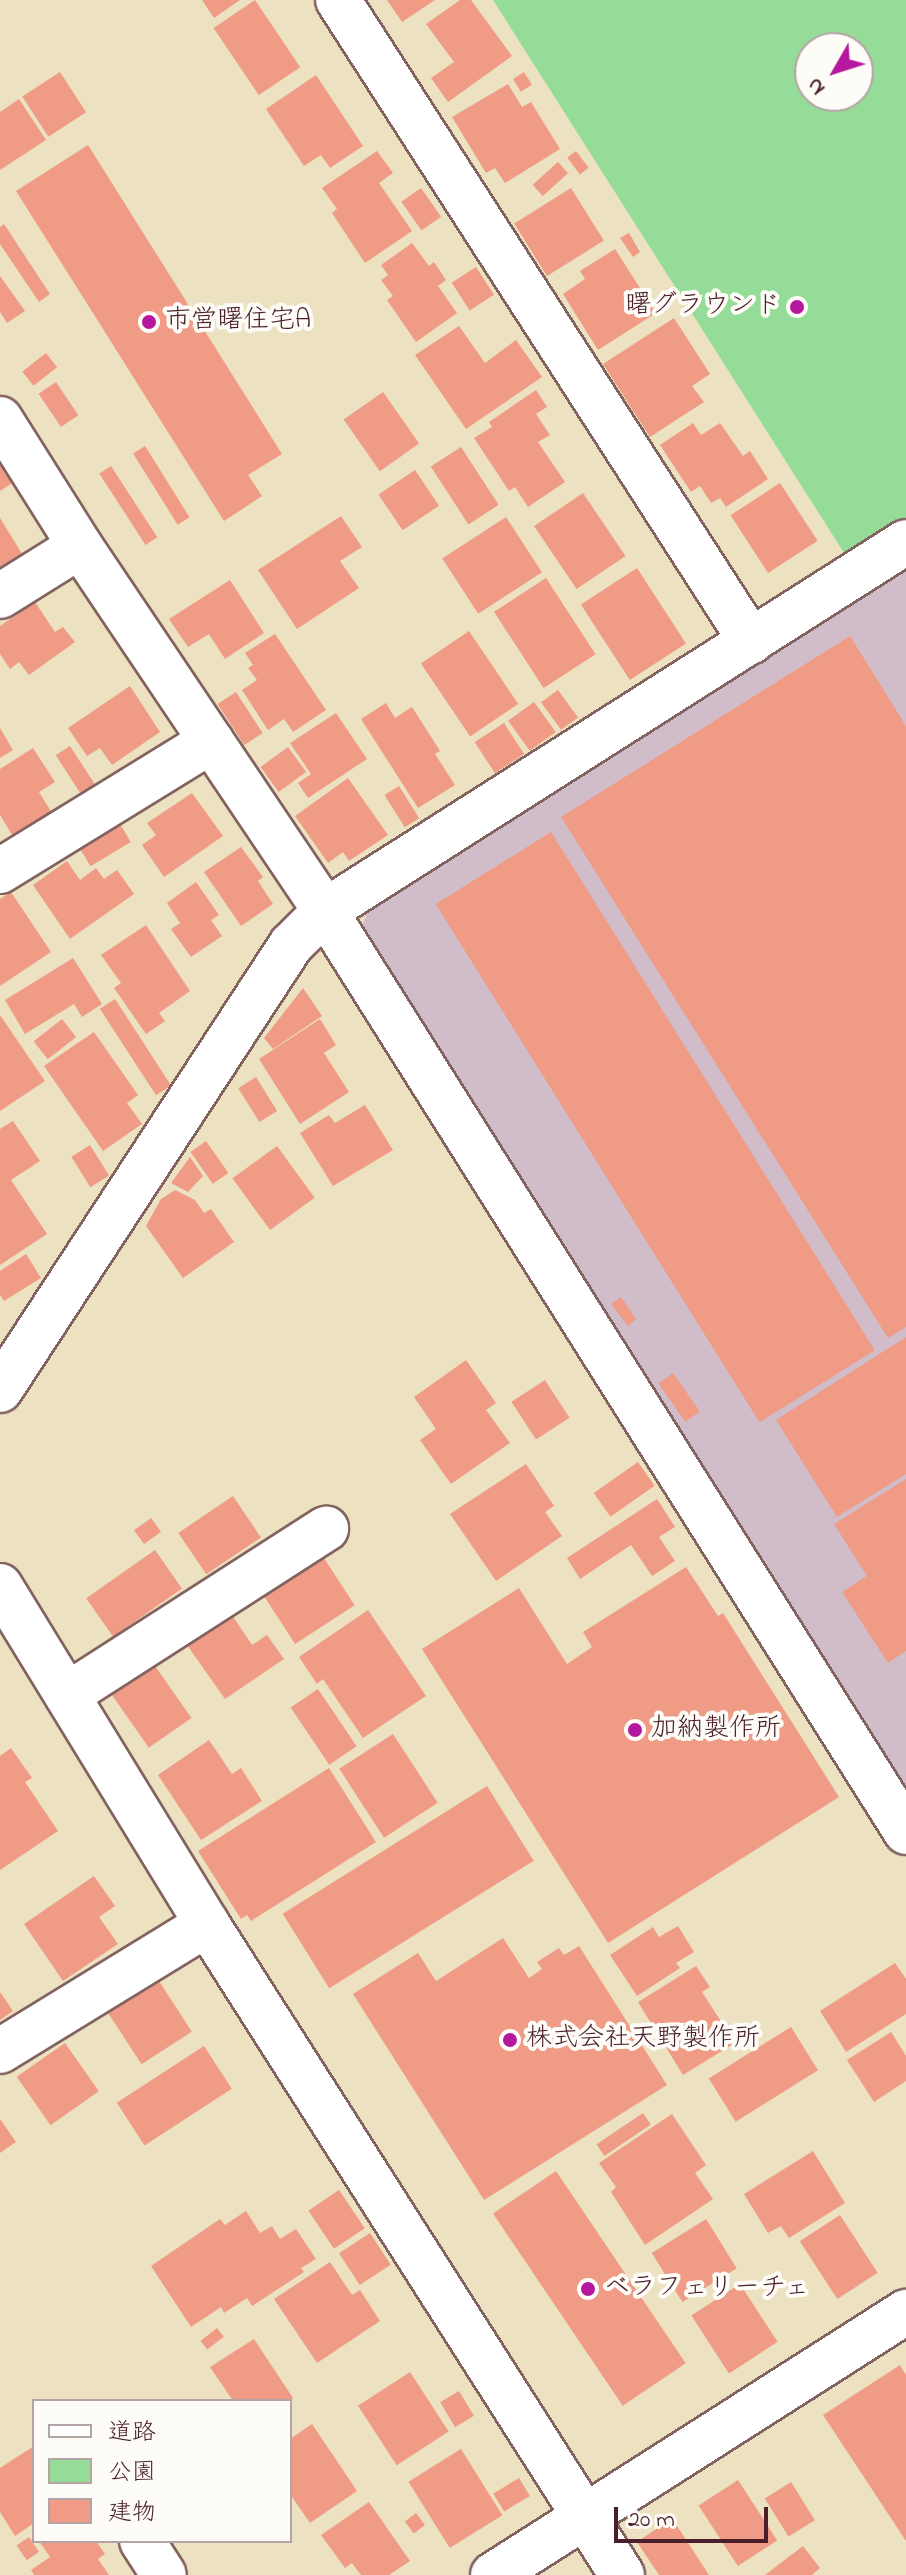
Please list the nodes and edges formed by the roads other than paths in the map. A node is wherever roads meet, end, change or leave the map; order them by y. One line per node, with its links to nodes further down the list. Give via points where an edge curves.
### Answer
1 (338, 0): 6 (street)
2 (0, 419): 4 (street)
3 (906, 542): 6 (street)
4 (80, 546): 5 (street); 7 (street)
5 (0, 596)
6 (751, 641): 9 (street)
7 (211, 741): 8 (street); 9 (street)
8 (0, 871)
9 (325, 911): 10 (street, via 291,945); 14 (street)
10 (0, 1390)
11 (326, 1529): 13 (street)
12 (0, 1586): 13 (street)
13 (67, 1695): 15 (street)
14 (906, 1832)
15 (207, 1924): 16 (street); 18 (street)
16 (0, 2051)
17 (906, 2312): 18 (street)
18 (585, 2517): 21 (street); 22 (street)
19 (143, 2543): 20 (street)
20 (164, 2575)
21 (493, 2575)
22 (622, 2575)

